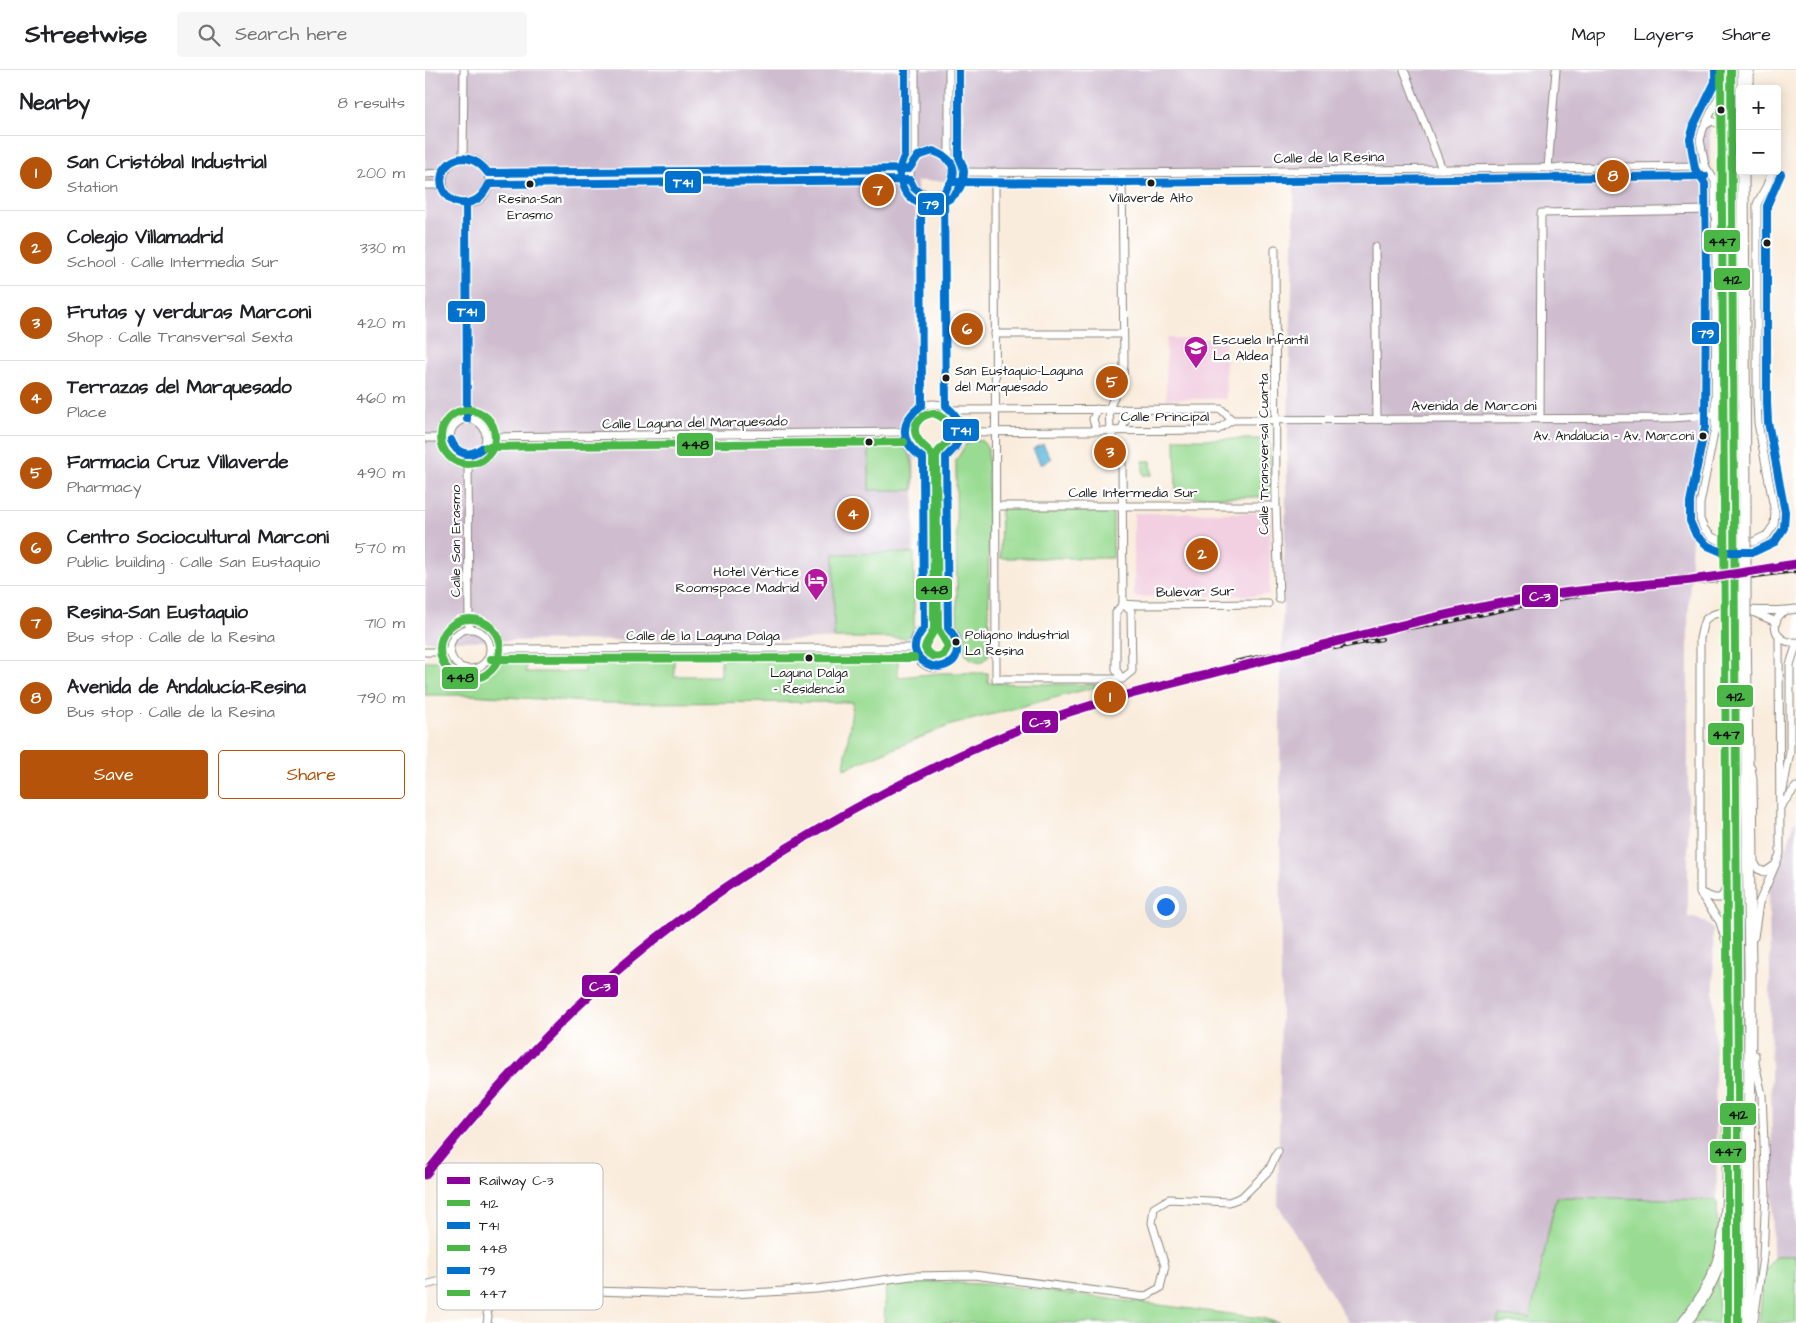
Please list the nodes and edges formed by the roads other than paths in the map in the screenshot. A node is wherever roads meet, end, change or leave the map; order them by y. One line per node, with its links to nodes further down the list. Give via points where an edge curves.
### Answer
1 (464, 70): 13 (street)
2 (915, 70): 14 (street)
3 (949, 70): 15 (street)
4 (1404, 70): 19 (street)
5 (1556, 70): 17 (street)
6 (1725, 70): 12 (street, via 1725,84)
7 (1731, 70): 34 (main road)
8 (1743, 70): 10 (main road)
9 (1750, 70): 11 (street)
10 (1743, 85)
11 (1750, 85)
12 (1705, 126): 16 (street, via 1700,140); 34 (street, via 1712,121 1723,126 1726,188)
13 (463, 157): 22 (street, via 447,166); 25 (street, via 480,162)
14 (915, 158): 15 (street, via 923,152 933,152 944,154); 18 (street)
15 (949, 159): 20 (street)
16 (1705, 166): 17 (street, Calle de la Resina); 36 (street, via 1715,181)
17 (1548, 168): 19 (street, Calle de la Resina)
18 (909, 169): 25 (street); 28 (street)
19 (1443, 169): 23 (street, Calle de la Resina)
20 (954, 172): 21 (street, Calle de la Resina); 32 (street, via 950,187)
21 (995, 172): 23 (street, Calle de la Resina); 39 (street)
22 (443, 173): 24 (street); 31 (street)
23 (1121, 173): 40 (street)
24 (425, 174)
25 (488, 174): 29 (street)
26 (1743, 175): 74 (main road, bridge, via 1745,505)
27 (1771, 175): 47 (street, via 1757,204 1757,402 1775,513 1774,525 1767,535 1753,542 1723,542 1712,538 1700,519)
28 (910, 180): 29 (street); 33 (street)
29 (489, 184): 35 (street, via 481,198)
30 (425, 185): 31 (street)
31 (443, 185): 35 (street, via 451,199)
32 (944, 192): 33 (street, via 928,196); 42 (street)
33 (921, 194): 41 (street)
34 (1731, 202): 74 (main road, bridge, via 1733,506)
35 (466, 204): 48 (street)
36 (1715, 210): 47 (street); 51 (street, via 1541,213)
37 (1375, 247): 50 (street)
38 (1275, 249): 49 (street, Calle Transversal Cuarta)
39 (995, 334): 40 (street); 46 (street)
40 (1123, 334): 44 (street, via 1123,375)
41 (922, 405): 42 (street, via 934,403); 56 (street, via 909,416)
42 (949, 408): 46 (street, Calle Principal); 57 (street, via 960,424)
43 (1097, 409): 44 (street, Calle Principal); 46 (street, Calle Principal); 53 (street, via 1093,419)
44 (1109, 409): 45 (street, Calle Principal); 54 (street)
45 (1123, 409): 52 (street, Calle Principal, via 1221,409); 55 (street, via 1125,422)
46 (996, 410): 58 (street)
47 (1715, 415): 51 (street, Avenida de Marconi)
48 (467, 419): 59 (street, via 480,423); 61 (street, via 453,427)
49 (1276, 419): 50 (street, Avenida de Marconi); 52 (street, Avenida de Marconi); 68 (street, Calle Transversal Cuarta)
50 (1377, 419): 51 (street, Avenida de Marconi)
51 (1540, 419)
52 (1232, 420): 55 (street, Calle Principal, via 1217,430)
53 (1097, 430): 54 (street, Calle Principal); 58 (street, Calle Principal)
54 (1110, 430): 55 (street, Calle Principal); 66 (street, via 1122,460)
55 (1121, 430)
56 (905, 432): 59 (street, Calle Laguna del Marquesado); 64 (street, via 912,450)
57 (961, 432): 58 (street, Calle Principal); 63 (street, via 959,442)
58 (996, 432): 65 (street)
59 (486, 437): 62 (street, via 481,449)
60 (425, 438): 61 (street)
61 (451, 438): 62 (street, via 455,449)
62 (468, 454): 75 (street, Calle San Erasmo)
63 (946, 457): 64 (street, via 936,460); 77 (street)
64 (923, 458): 76 (street)
65 (996, 506): 66 (street, Calle Intermedia Sur); 85 (street, via 996,679)
66 (1124, 506): 67 (street, Calle Intermedia Sur); 69 (street)
67 (1270, 506)
68 (1279, 599)
69 (1123, 604): 70 (street, Bulevar Sur); 85 (street, via 1116,612 1116,670); 85 (street, via 1131,611 1132,672)
70 (1268, 604)
71 (1793, 610): 72 (street); 73 (street, via 1782,613)
72 (1751, 611): 73 (street); 93 (street, via 1727,610 1712,614 1705,620 1700,638)
73 (1776, 622): 78 (street)
74 (1739, 625): 86 (main road); 91 (street, via 1729,719); 106 (main road)
75 (469, 628): 82 (street, via 487,636); 84 (street, via 452,639)
76 (923, 628): 77 (street, via 936,624); 81 (street)
77 (948, 628): 81 (street, via 958,642 951,662 935,668 928,666 919,660)
78 (1779, 637): 79 (street); 90 (street)
79 (1796, 642)
80 (1796, 646): 87 (street, via 1790,665)
81 (914, 648): 82 (street, Calle de la Laguna Dalga)
82 (491, 649): 84 (street, via 487,661 469,669 457,664)
83 (425, 652): 84 (street)
84 (450, 652)
85 (1122, 679)
86 (1746, 744): 92 (street, via 1753,779 1754,862 1765,872); 96 (main road)
87 (1790, 752): 88 (street); 90 (street)
88 (1796, 762)
89 (1796, 787): 90 (street)
90 (1779, 807): 92 (street, via 1780,854)
91 (1729, 850): 93 (street, via 1725,891 1721,898); 95 (street)
92 (1777, 863): 94 (street, via 1759,902)
93 (1700, 893): 95 (street, via 1720,922)
94 (1754, 939): 96 (street); 98 (street)
95 (1730, 956): 99 (street)
96 (1749, 968): 97 (main road)
97 (1749, 1032): 98 (street); 107 (main road)
98 (1755, 1063): 108 (street, via 1762,1095 1766,1192 1763,1257)
99 (1729, 1116): 104 (highway, via 1727,1206 1722,1250 1702,1297); 105 (street)
100 (1278, 1151): 101 (street, via 1269,1170 1241,1197 1229,1202 1169,1200 1154,1208 1152,1223 1165,1266 1160,1288 1144,1296 974,1275 911,1276 817,1289 718,1295)
101 (603, 1292)
102 (486, 1310): 103 (street)
103 (487, 1323)
104 (1684, 1323)
105 (1732, 1323)
106 (1738, 1323)
107 (1749, 1323)
108 (1753, 1323)

